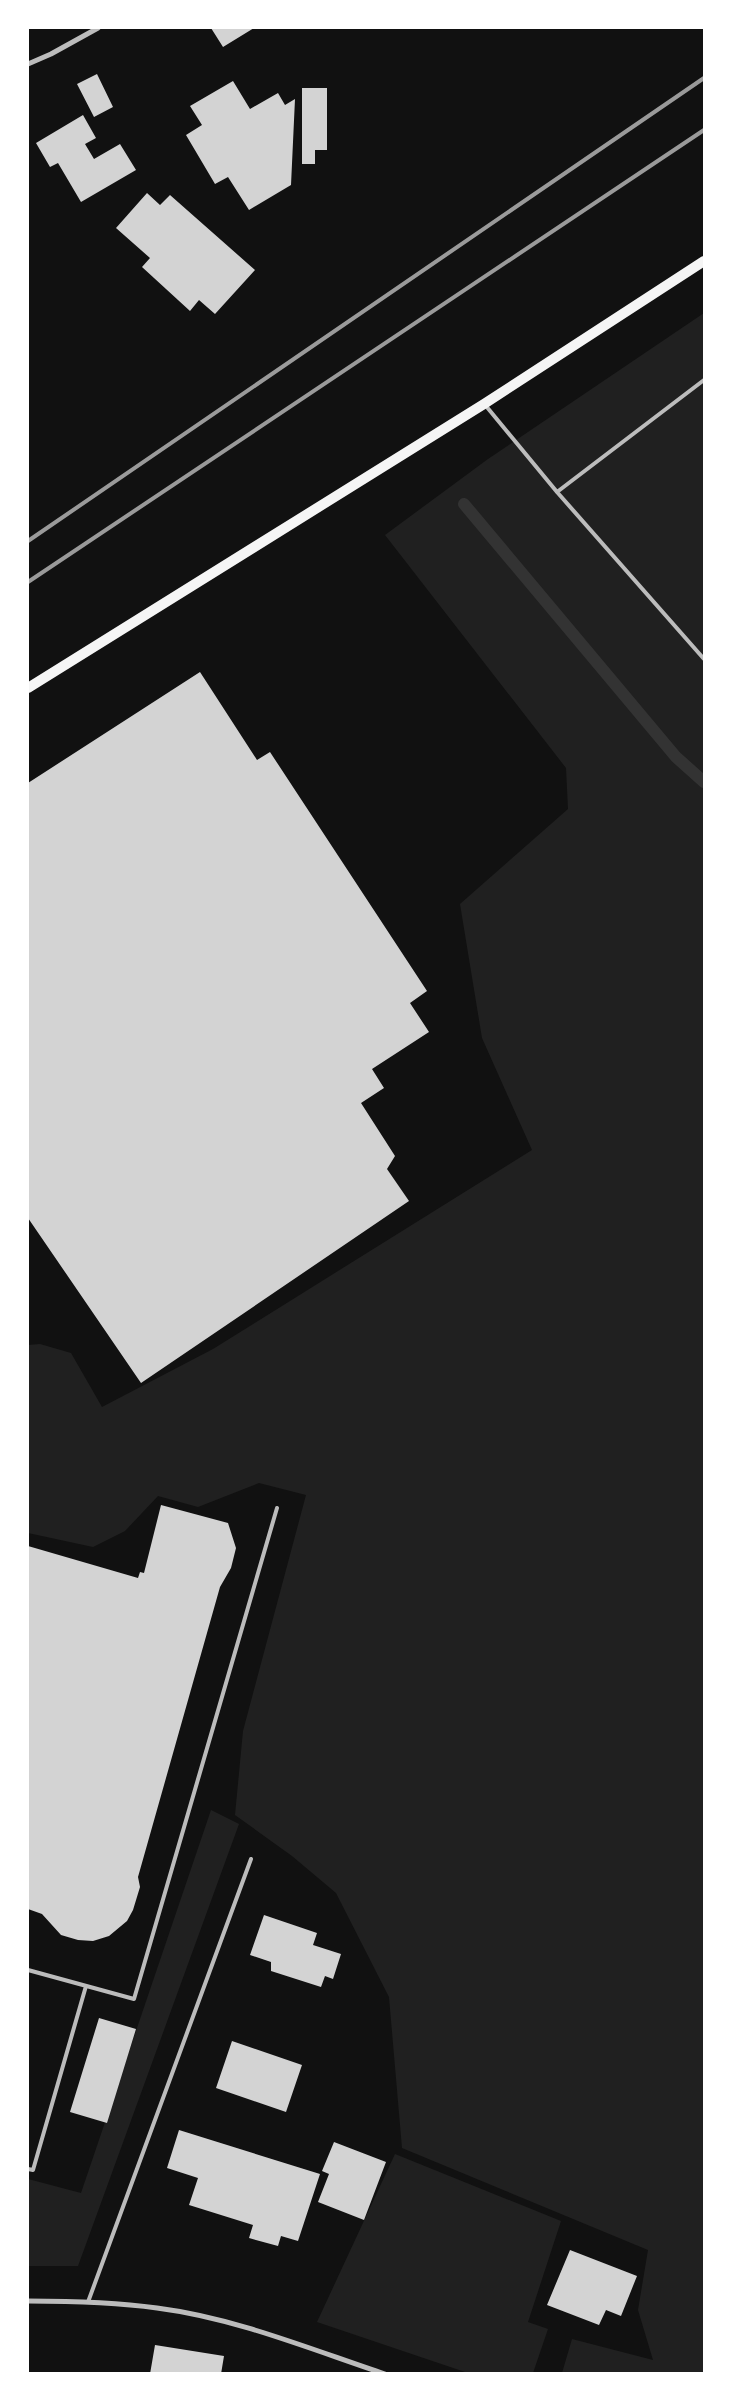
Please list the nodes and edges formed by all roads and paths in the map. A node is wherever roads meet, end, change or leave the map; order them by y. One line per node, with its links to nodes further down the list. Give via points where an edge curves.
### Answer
1 (98, 28): 2 (street)
2 (28, 64)
3 (704, 261): 5 (main road)
4 (704, 380): 6 (lane)
5 (484, 404): 6 (lane); 8 (main road)
6 (557, 492): 7 (lane)
7 (704, 659)
8 (28, 688)
9 (277, 1508): 12 (lane, via 134,1999)
10 (251, 1859): 15 (lane)
11 (28, 1970): 12 (lane)
12 (86, 1986): 13 (lane, via 33,2170)
13 (28, 2169)
14 (28, 2301): 15 (street)
15 (88, 2302): 16 (street, via 158,2308 220,2320)
16 (385, 2374)

